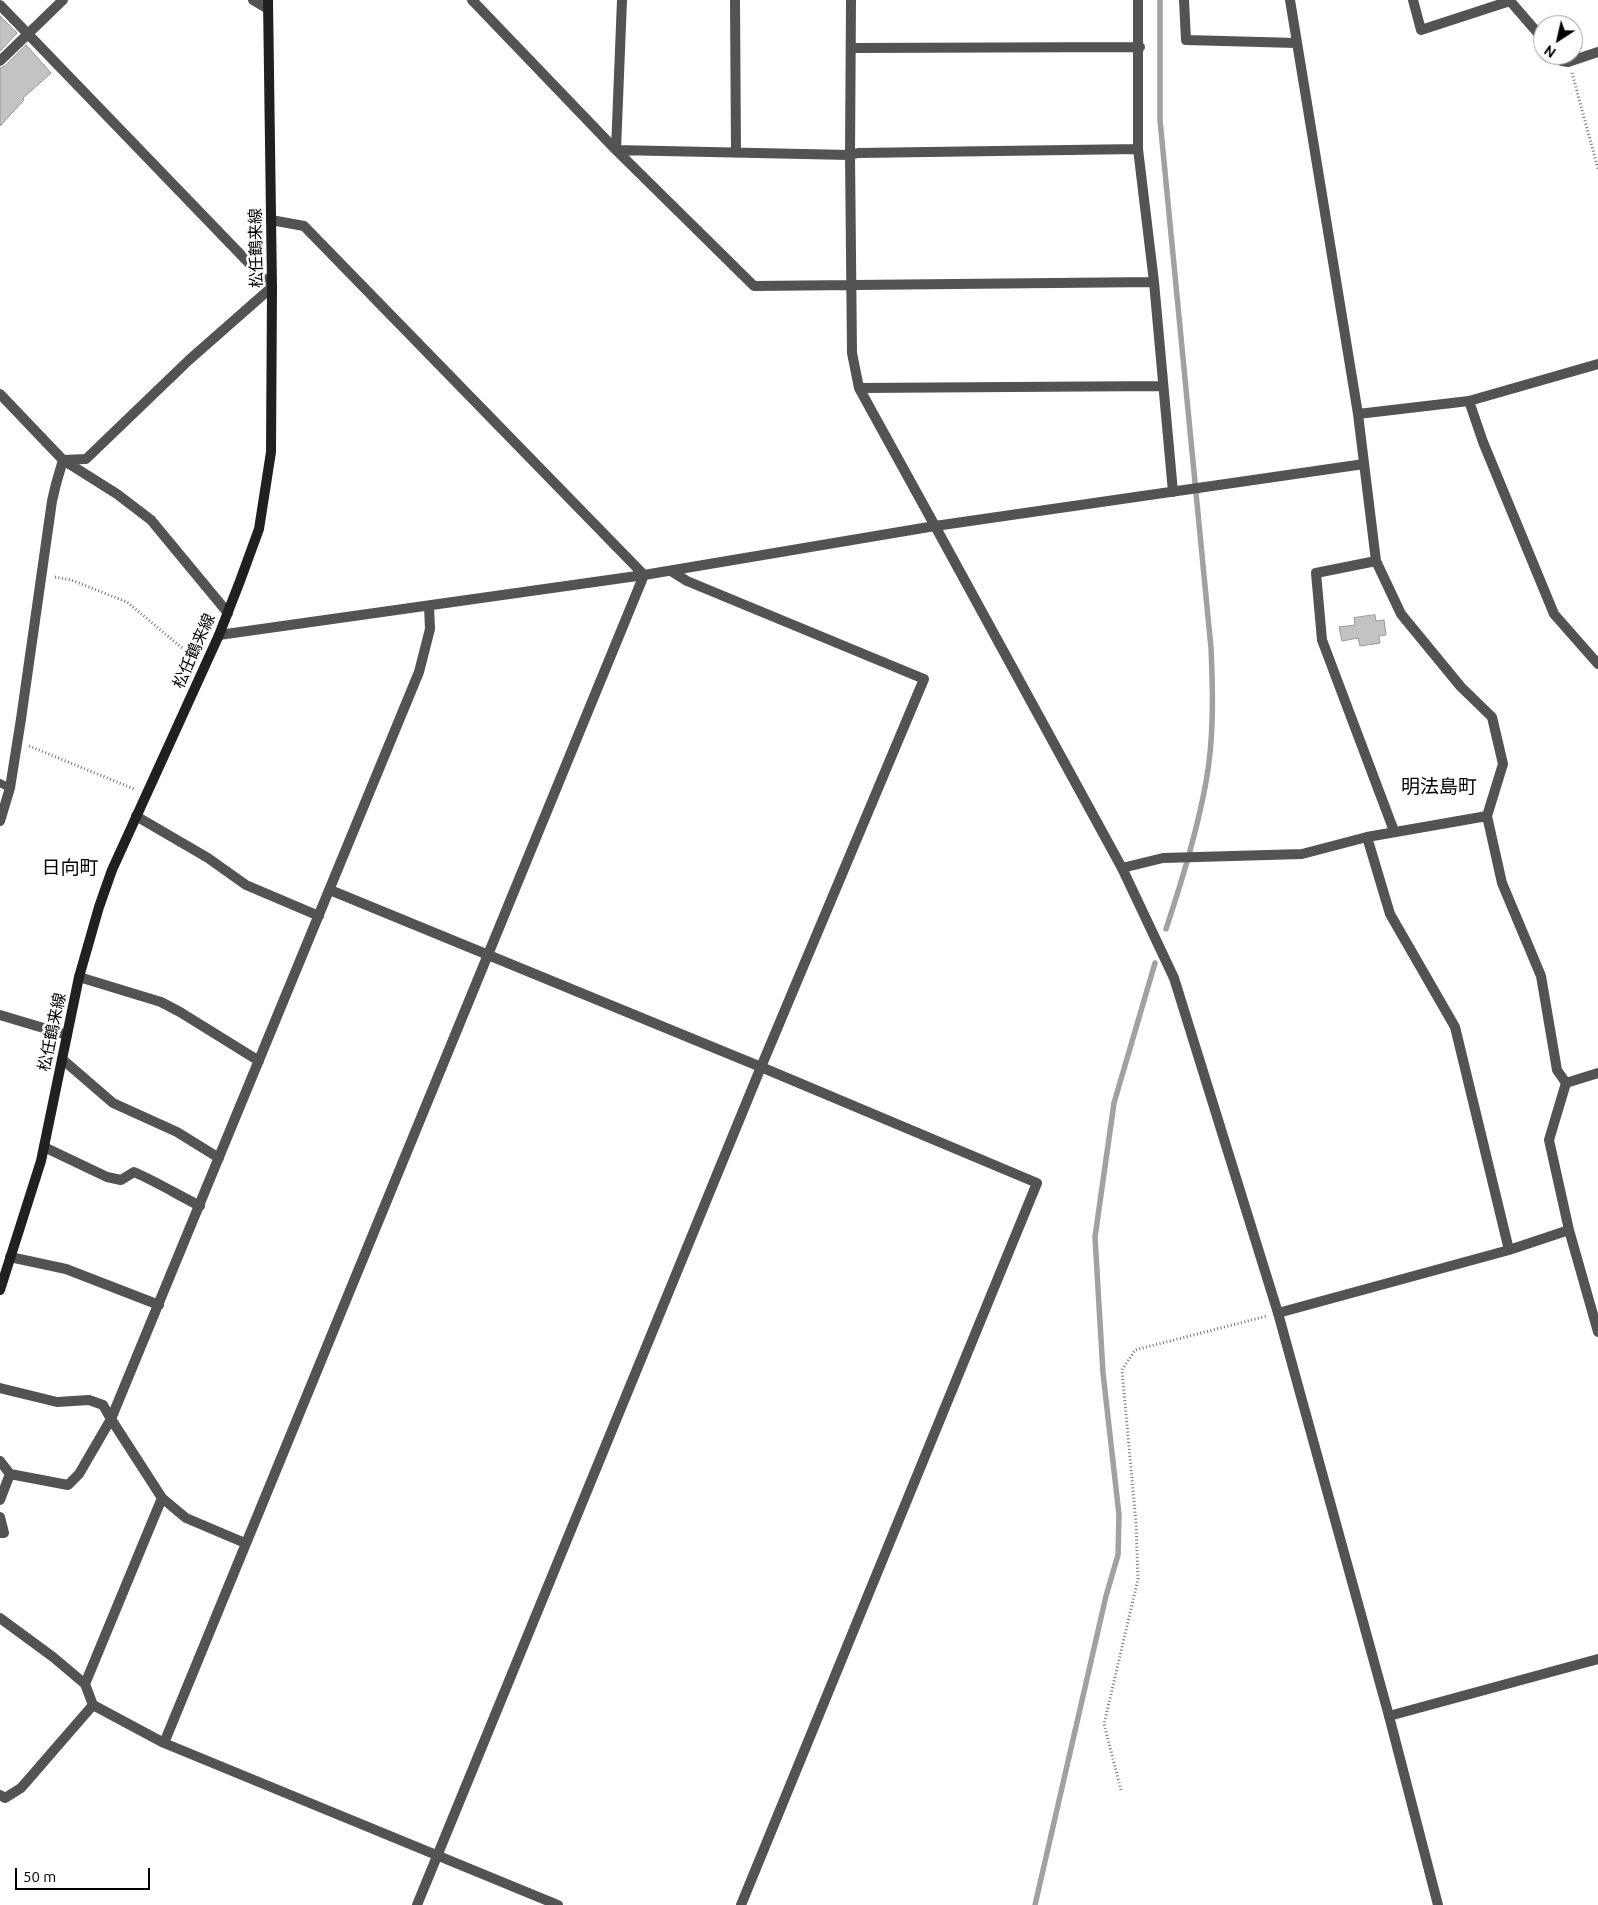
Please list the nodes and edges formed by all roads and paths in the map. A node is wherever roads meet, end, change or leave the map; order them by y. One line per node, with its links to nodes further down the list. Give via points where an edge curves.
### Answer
1 (63, 0): 14 (street)
2 (253, 0): 12 (street)
3 (472, 0): 23 (street)
4 (622, 0): 23 (street)
5 (735, 0): 24 (street)
6 (851, 0): 17 (street)
7 (1138, 0): 16 (street)
8 (1184, 0): 15 (street, via 1186,40)
9 (1290, 0): 15 (street)
10 (1413, 0): 13 (street, via 1421,30 1510,1)
11 (0, 5): 14 (street)
12 (268, 5): 27 (main road, 松任鶴来線)
13 (1533, 27)
14 (28, 34): 20 (street); 30 (street)
15 (1297, 43): 36 (street)
16 (1140, 47): 17 (street); 22 (street)
17 (852, 48): 25 (street)
18 (1598, 52): 19 (street)
19 (1583, 57)
20 (0, 61)
21 (1569, 65): 26 (path)
22 (1138, 149): 25 (street); 28 (street)
23 (616, 150): 24 (street); 29 (street, via 754,286)
24 (736, 153): 25 (street)
25 (850, 155): 29 (street)
26 (1598, 169)
27 (271, 220): 30 (main road, 松任鶴来線); 44 (street, via 304,226)
28 (1154, 282): 29 (street); 32 (street)
29 (850, 285): 33 (street, via 852,353)
30 (272, 287): 37 (street, via 189,360 86,459); 46 (main road, 松任鶴来線, via 271,452 259,529)
31 (1598, 364): 35 (street)
32 (1163, 386): 33 (street); 39 (street)
33 (859, 388): 40 (street)
34 (0, 394): 37 (street)
35 (1469, 400): 36 (street); 48 (street, via 1554,614)
36 (1358, 414): 38 (street)
37 (63, 460): 43 (street, via 52,501); 46 (street, via 117,494 150,520)
38 (1364, 464): 39 (street); 41 (street)
39 (1173, 492): 40 (street)
40 (935, 526): 42 (street); 58 (street)
41 (1376, 561): 54 (street, via 1401,614 1461,687 1492,717 1503,764); 56 (street, via 1316,573 1322,640)
42 (671, 571): 44 (street); 67 (street, via 687,581 924,679)
43 (43, 574): 49 (path, via 71,580 127,602); 50 (street)
44 (644, 575): 45 (street); 61 (street)
45 (429, 606): 47 (street); 59 (street, via 430,629 419,672)
46 (228, 613): 47 (main road, 松任鶴来線)
47 (219, 635): 49 (main road, 松任鶴来線)
48 (1598, 664)
49 (204, 666): 52 (main road, 松任鶴来線)
50 (18, 741): 51 (street); 52 (path)
51 (5, 785): 55 (street)
52 (146, 794): 53 (main road, 松任鶴来線)
53 (136, 816): 60 (street, via 208,858 246,885); 62 (main road, 松任鶴来線, via 112,870)
54 (1487, 816): 56 (street); 69 (street, via 1502,883 1541,976 1557,1070)
55 (0, 821)
56 (1394, 831): 57 (street)
57 (1367, 837): 58 (street, via 1302,854 1163,858); 74 (street, via 1390,914 1455,1027)
58 (1122, 868): 78 (street, via 1174,978)
59 (330, 890): 60 (street); 61 (street)
60 (320, 916): 66 (street)
61 (488, 955): 67 (street); 88 (street)
62 (79, 977): 64 (main road, 松任鶴来線); 66 (street, via 161,1002)
63 (0, 1014): 64 (street)
64 (67, 1034): 65 (main road, 松任鶴来線)
65 (62, 1058): 70 (main road, 松任鶴来線); 71 (street, via 113,1103 177,1132)
66 (259, 1061): 71 (street)
67 (761, 1067): 97 (street); 100 (street, via 1037,1184)
68 (1598, 1073): 69 (street)
69 (1566, 1083): 73 (street, via 1549,1140)
70 (44, 1147): 72 (street, via 107,1177 121,1180 134,1172); 75 (main road, 松任鶴来線)
71 (219, 1158): 72 (street)
72 (200, 1206): 77 (street)
73 (1570, 1230): 74 (street); 79 (street)
74 (1509, 1250): 78 (street)
75 (10, 1257): 76 (main road, 松任鶴来線); 77 (street, via 66,1269)
76 (0, 1290)
77 (159, 1304): 81 (street)
78 (1278, 1312): 93 (street); 95 (path, via 1135,1350 1122,1370 1138,1579 1104,1724)
79 (1598, 1332)
80 (0, 1388): 81 (street, via 57,1402 89,1400 103,1405)
81 (111, 1419): 83 (street, via 79,1474 68,1485); 84 (street)
82 (0, 1461): 83 (street)
83 (10, 1474): 85 (street)
84 (162, 1498): 88 (street, via 186,1518); 91 (street)
85 (0, 1500)
86 (0, 1517): 87 (street, via 4,1533)
87 (0, 1533)
88 (245, 1543): 94 (street)
89 (0, 1618): 91 (street)
90 (1598, 1659): 93 (street)
91 (85, 1684): 92 (street)
92 (93, 1705): 94 (street); 96 (street, via 21,1788 5,1798)
93 (1389, 1716): 101 (street)
94 (164, 1743): 97 (street)
95 (1121, 1790)
96 (0, 1795)
97 (438, 1856): 98 (street); 99 (street)
98 (417, 1905)
99 (558, 1905)
100 (741, 1905)
101 (1438, 1905)

